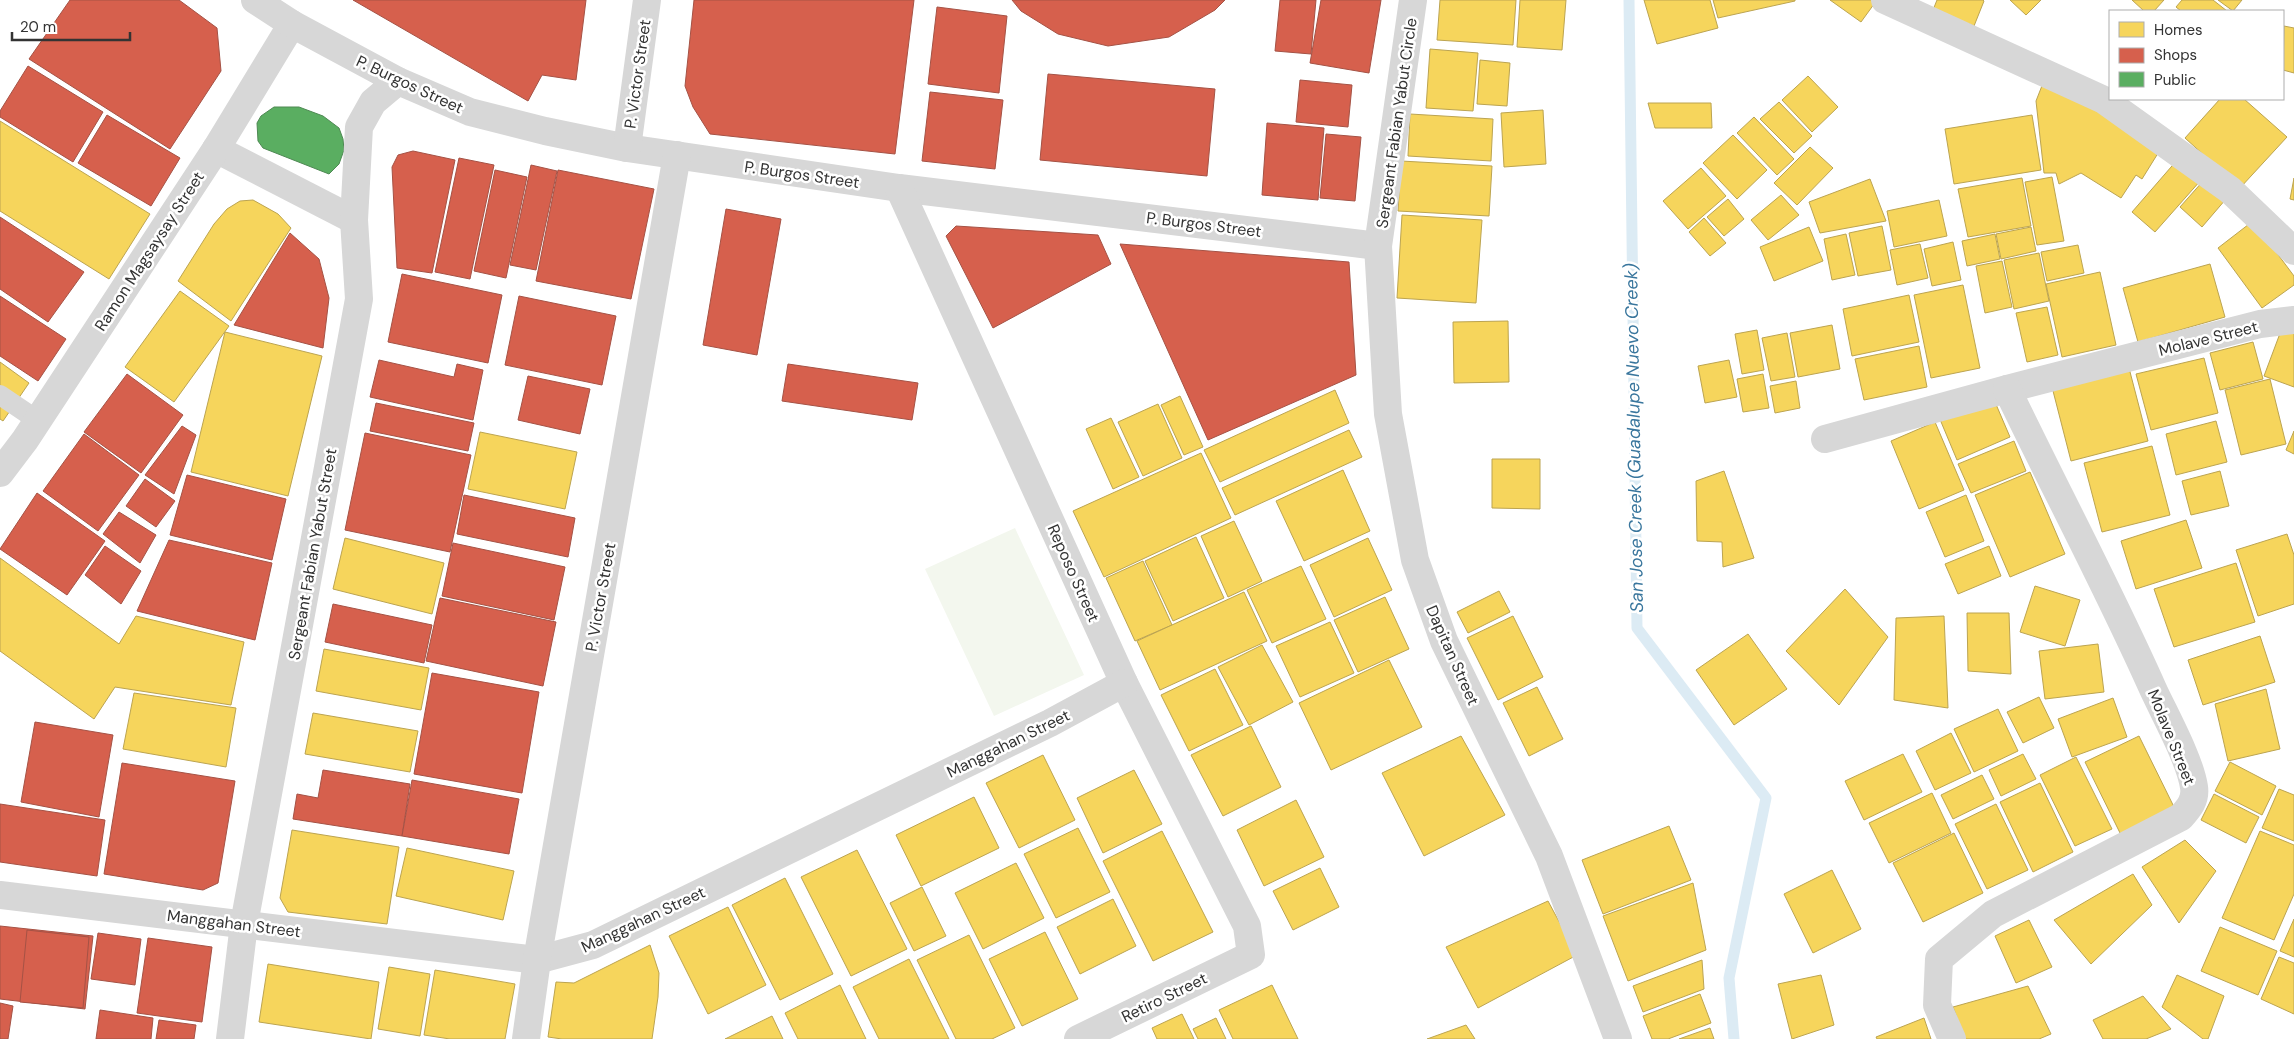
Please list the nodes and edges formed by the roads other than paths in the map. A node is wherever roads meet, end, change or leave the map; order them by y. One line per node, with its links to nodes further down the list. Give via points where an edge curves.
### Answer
1 (255, 0): 5 (street, P. Burgos Street)
2 (647, 0): 7 (street, P. Victor Street)
3 (1413, 0): 12 (street, Sergeant Fabian Yabut Circle)
4 (1885, 0): 13 (street, via 2104,100 2230,190)
5 (292, 24): 6 (street, P. Burgos Street); 8 (street, Ramon Magsaysay Street)
6 (398, 81): 7 (street, P. Burgos Street, via 470,112); 11 (street, Sergeant Fabian Yabut Street, via 373,102 359,127)
7 (627, 148): 9 (street, P. Burgos Street)
8 (216, 149): 11 (street); 17 (street, Ramon Magsaysay Street)
9 (677, 155): 10 (street, P. Burgos Street); 24 (street, P. Victor Street)
10 (899, 188): 12 (street, P. Burgos Street); 20 (street, Reposo Street)
11 (354, 220): 22 (street, Sergeant Fabian Yabut Street, via 359,299)
12 (1378, 246): 28 (street, Dapitan Street, via 1388,414 1415,560 1444,641 1549,856)
13 (2294, 251)
14 (2294, 320): 15 (street, Molave Street, via 2260,324)
15 (2007, 389): 18 (street, Molave Street); 29 (street, Molave Street, via 2143,667 2180,749 2194,786 2194,796 2191,806 2181,816 1993,914 1940,959 1938,1005)
16 (0, 395): 17 (lane)
17 (37, 420): 19 (street, Ramon Magsaysay Street)
18 (1825, 439)
19 (0, 473)
20 (1124, 683): 23 (street, Reposo Street, via 1247,926); 24 (street, Manggahan Street, via 1050,723 593,945)
21 (0, 896): 22 (street, Manggahan Street)
22 (244, 924): 24 (street, Manggahan Street); 25 (street, Sergeant Fabian Yabut Street)
23 (1251, 955): 27 (street, Retiro Street)
24 (537, 960): 26 (street, P. Victor Street)
25 (230, 1039)
26 (526, 1039)
27 (1078, 1039)
28 (1618, 1039)
29 (1952, 1039)

